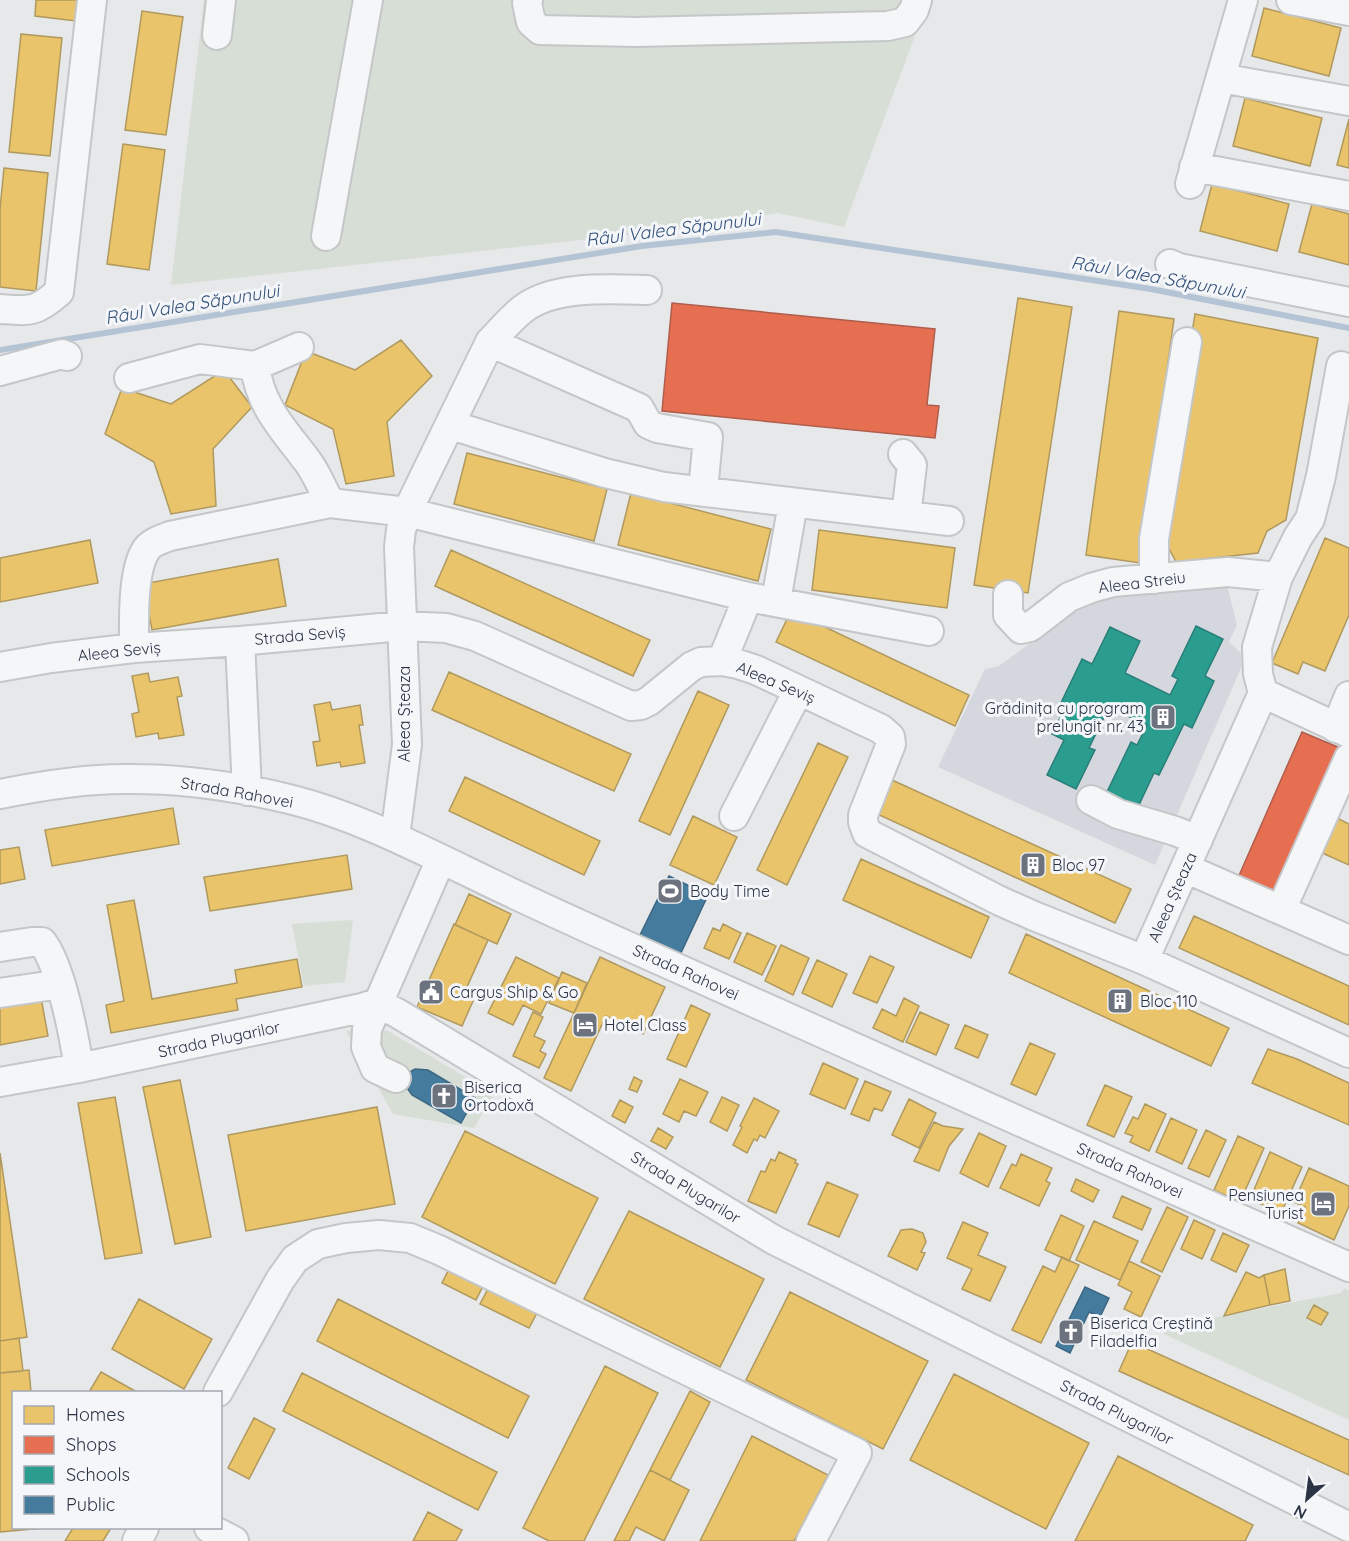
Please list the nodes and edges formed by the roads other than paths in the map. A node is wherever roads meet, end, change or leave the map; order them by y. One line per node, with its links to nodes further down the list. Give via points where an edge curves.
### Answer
1 (92, 0): 17 (street, via 59,292 32,310)
2 (221, 0): 9 (street)
3 (368, 0): 13 (street)
4 (528, 0): 5 (street, via 531,22 540,30 636,32 888,26 905,22)
5 (917, 0)
6 (1243, 0): 10 (street)
7 (1292, 0): 8 (street)
8 (1349, 11)
9 (217, 35)
10 (1221, 78): 11 (street); 12 (street, via 1192,176)
11 (1349, 101)
12 (1349, 196)
13 (326, 236)
14 (1170, 264): 16 (street)
15 (648, 290): 18 (street, via 594,288 547,296 525,307)
16 (1349, 302)
17 (0, 309)
18 (490, 342): 26 (street); 28 (street, via 639,408 648,424 657,428 708,437)
19 (1187, 342): 35 (street, via 1154,539)
20 (299, 347): 22 (street)
21 (67, 356): 24 (street, via 62,354)
22 (255, 366): 25 (street, via 200,359); 29 (street, via 257,382 271,415 310,465)
23 (1341, 366): 34 (street, via 1310,519)
24 (0, 371)
25 (129, 378)
26 (451, 425): 28 (street, via 636,481); 31 (street)
27 (903, 454): 32 (street, via 912,465)
28 (703, 492): 30 (street)
29 (330, 503): 31 (street); 41 (street, via 170,536 146,549 135,594)
30 (793, 503): 32 (street); 37 (street)
31 (407, 512): 37 (street); 38 (street, via 399,547)
32 (906, 516): 33 (street)
33 (949, 521)
34 (1278, 577): 35 (street, Aleea Streiu, via 1228,572); 45 (street, via 1257,647)
35 (1154, 579): 36 (street, Aleea Streiu, via 1091,588 1068,597 1030,627 1021,629 1008,615)
36 (1008, 596)
37 (762, 599): 39 (street); 42 (street)
38 (402, 626): 40 (street, Strada Seviș); 42 (street, Aleea Seviș, via 462,631 631,706 649,701 692,666); 53 (street, Aleea Șteaza, via 407,745)
39 (929, 631)
40 (240, 641): 41 (street, Aleea Seviș); 49 (street, Strada Seviș)
41 (134, 648): 43 (street, Aleea Seviș)
42 (722, 661): 44 (street, Aleea Seviș, via 744,666)
43 (0, 667)
44 (798, 691): 52 (street); 60 (street, Aleea Seviș, via 890,736 891,744 863,815 867,833 1000,901)
45 (1263, 693): 47 (street); 54 (street, Aleea Șteaza)
46 (1349, 696): 47 (street)
47 (1342, 730)
48 (1349, 758): 57 (street)
49 (247, 791): 50 (street, Strada Rahovei, via 171,780 121,779); 53 (street, Strada Rahovei, via 314,806)
50 (0, 794)
51 (1091, 800): 54 (street, via 1118,814)
52 (734, 816)
53 (395, 837): 55 (street, Strada Rahovei)
54 (1198, 840): 56 (street, Aleea Șteaza)
55 (441, 859): 63 (street); 68 (street, Strada Rahovei)
56 (1185, 868): 57 (street); 60 (street, Aleea Șteaza)
57 (1281, 910): 58 (street)
58 (1349, 939)
59 (0, 946): 61 (street, via 42,942)
60 (1144, 960): 64 (street, Aleea Șteaza)
61 (61, 984): 62 (street); 65 (street)
62 (0, 993)
63 (377, 1003): 65 (street, Strada Plugarilor); 66 (street, via 367,1029 366,1047 375,1068); 70 (street, Strada Plugarilor, via 398,1012 774,1240)
64 (1349, 1053)
65 (79, 1068): 67 (street, Strada Plugarilor)
66 (396, 1078)
67 (0, 1082)
68 (1349, 1268)
69 (219, 1391): 73 (street, via 295,1259 318,1244 346,1238 410,1238 857,1453)
70 (1349, 1527)
71 (213, 1529): 72 (street)
72 (234, 1541)
73 (811, 1541)

